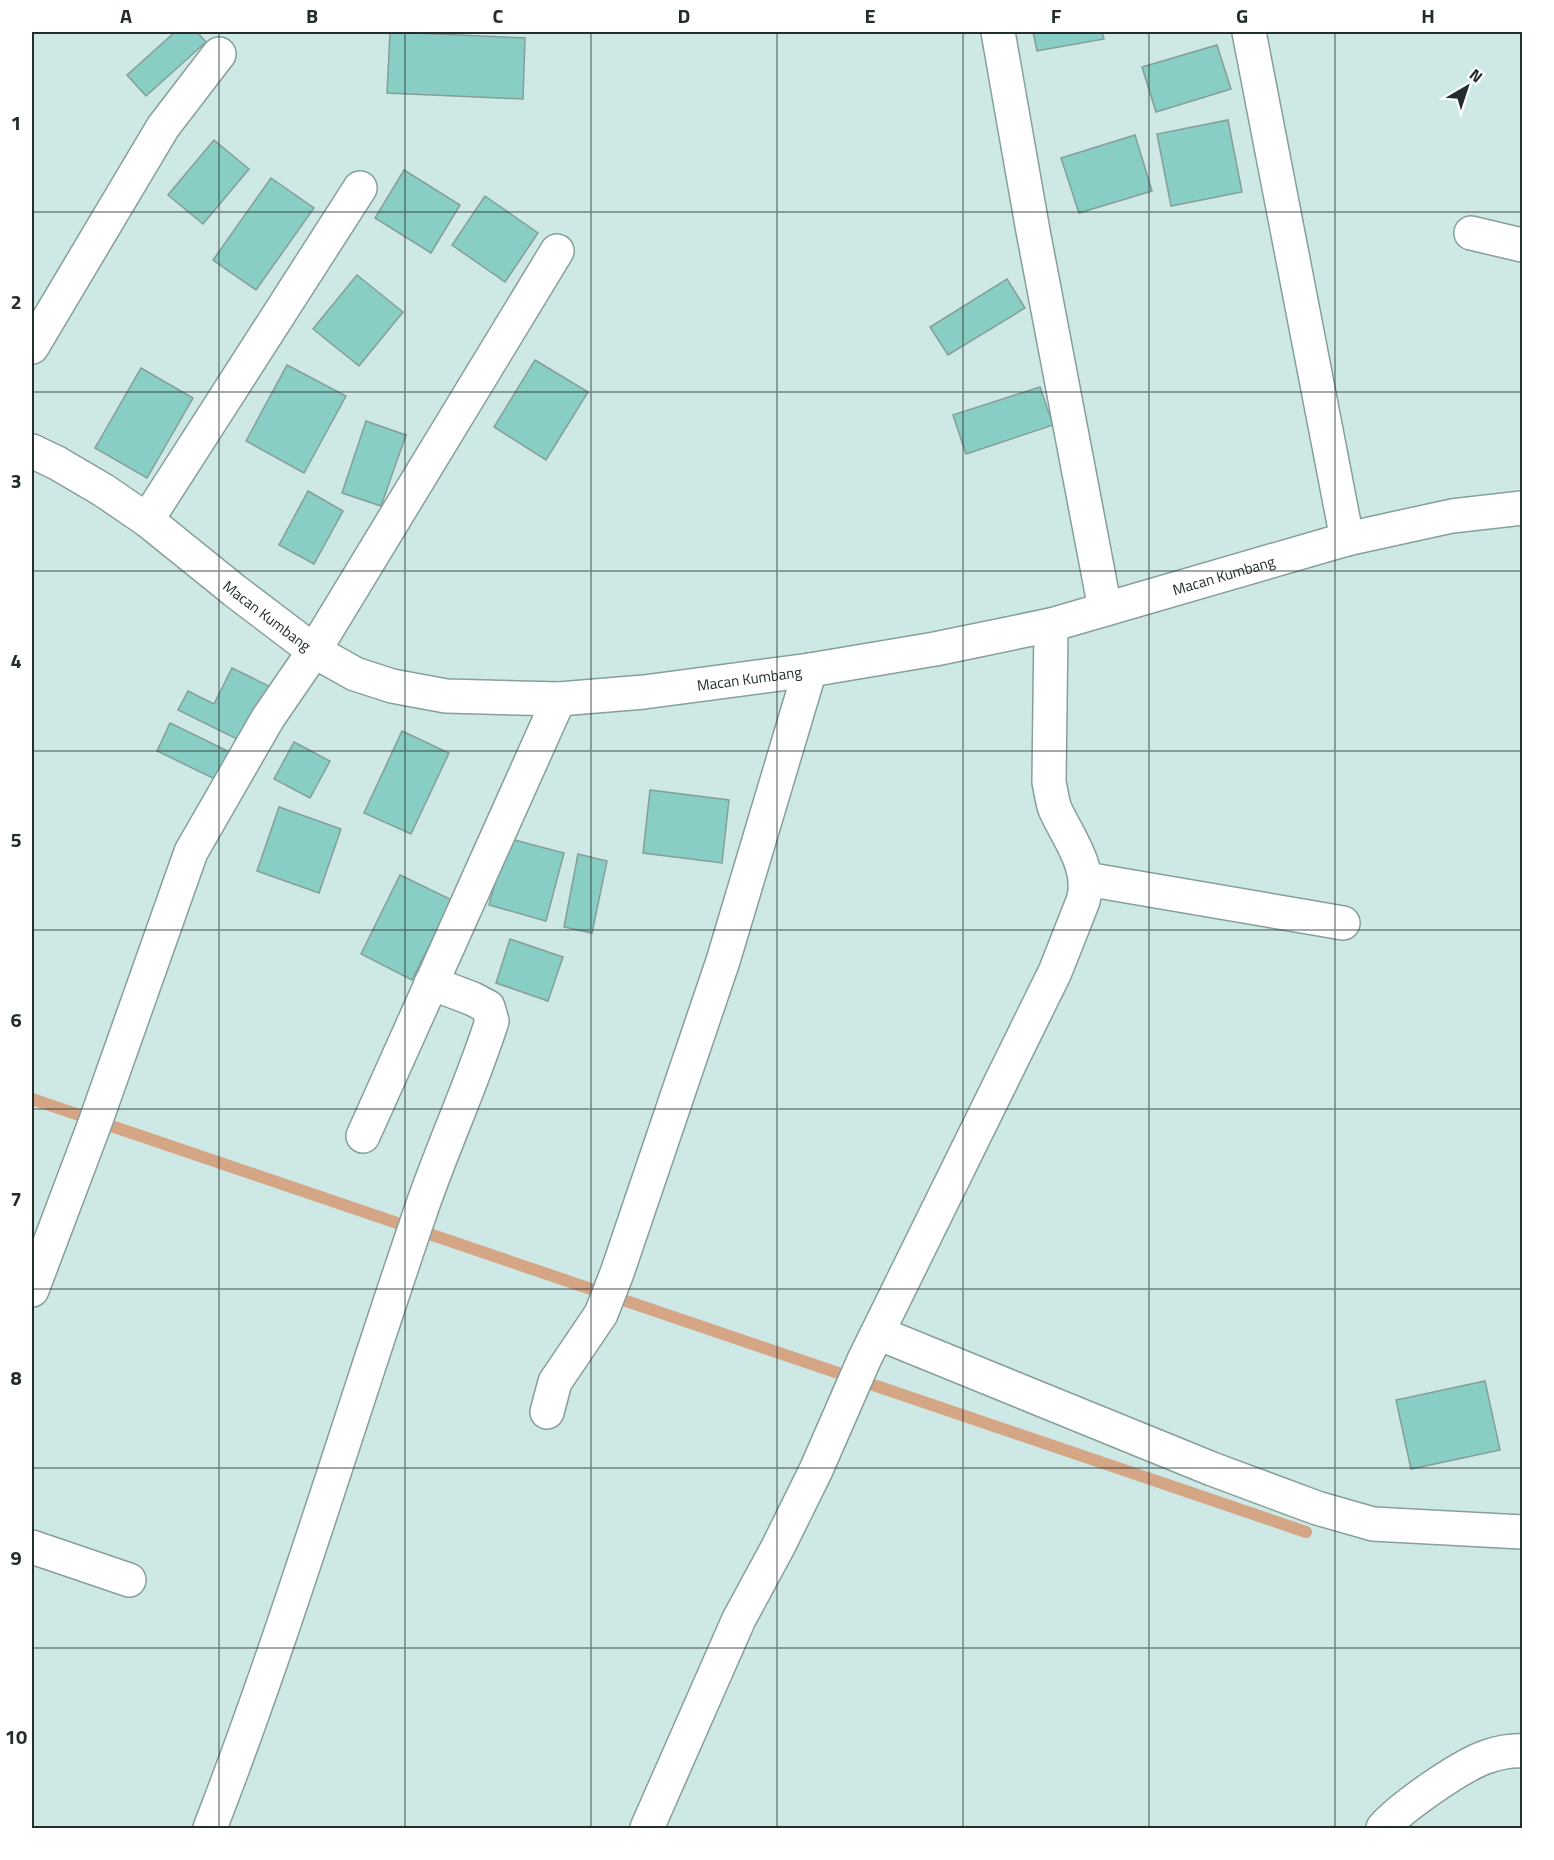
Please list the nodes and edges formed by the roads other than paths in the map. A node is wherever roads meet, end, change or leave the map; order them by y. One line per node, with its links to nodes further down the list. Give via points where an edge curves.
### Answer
1 (998, 32): 13 (street)
2 (1249, 32): 12 (street)
3 (219, 54): 8 (street, via 163,127)
4 (360, 188): 11 (street)
5 (1471, 233): 6 (street)
6 (1522, 245)
7 (556, 251): 15 (street)
8 (32, 347)
9 (32, 451): 11 (street, Macan Kumbang, via 85,479)
10 (1522, 508): 12 (street, Macan Kumbang, via 1452,516)
11 (147, 520): 15 (street, Macan Kumbang)
12 (1347, 539): 13 (street, Macan Kumbang)
13 (1105, 609): 14 (street, Macan Kumbang)
14 (1051, 625): 16 (street, Macan Kumbang); 18 (street, via 1049,782 1054,806)
15 (314, 651): 17 (street, Macan Kumbang, via 355,675 392,686 446,696); 22 (street, via 268,718 191,852)
16 (810, 670): 17 (street, Macan Kumbang); 24 (street, via 723,961 606,1305 555,1382)
17 (559, 699): 20 (street)
18 (1086, 879): 19 (street); 23 (street, via 1081,907 1055,972)
19 (1343, 923)
20 (431, 983): 21 (street); 29 (street, via 488,1007 492,1021 420,1213 294,1593)
21 (363, 1136)
22 (32, 1290)
23 (865, 1358): 25 (street, via 1372,1524); 30 (street, via 816,1470 739,1619)
24 (547, 1412)
25 (1522, 1532)
26 (32, 1547): 27 (street)
27 (129, 1580)
28 (1522, 1751): 31 (street, via 1486,1757 1463,1768 1393,1816)
29 (210, 1828)
30 (647, 1828)
31 (1383, 1828)

